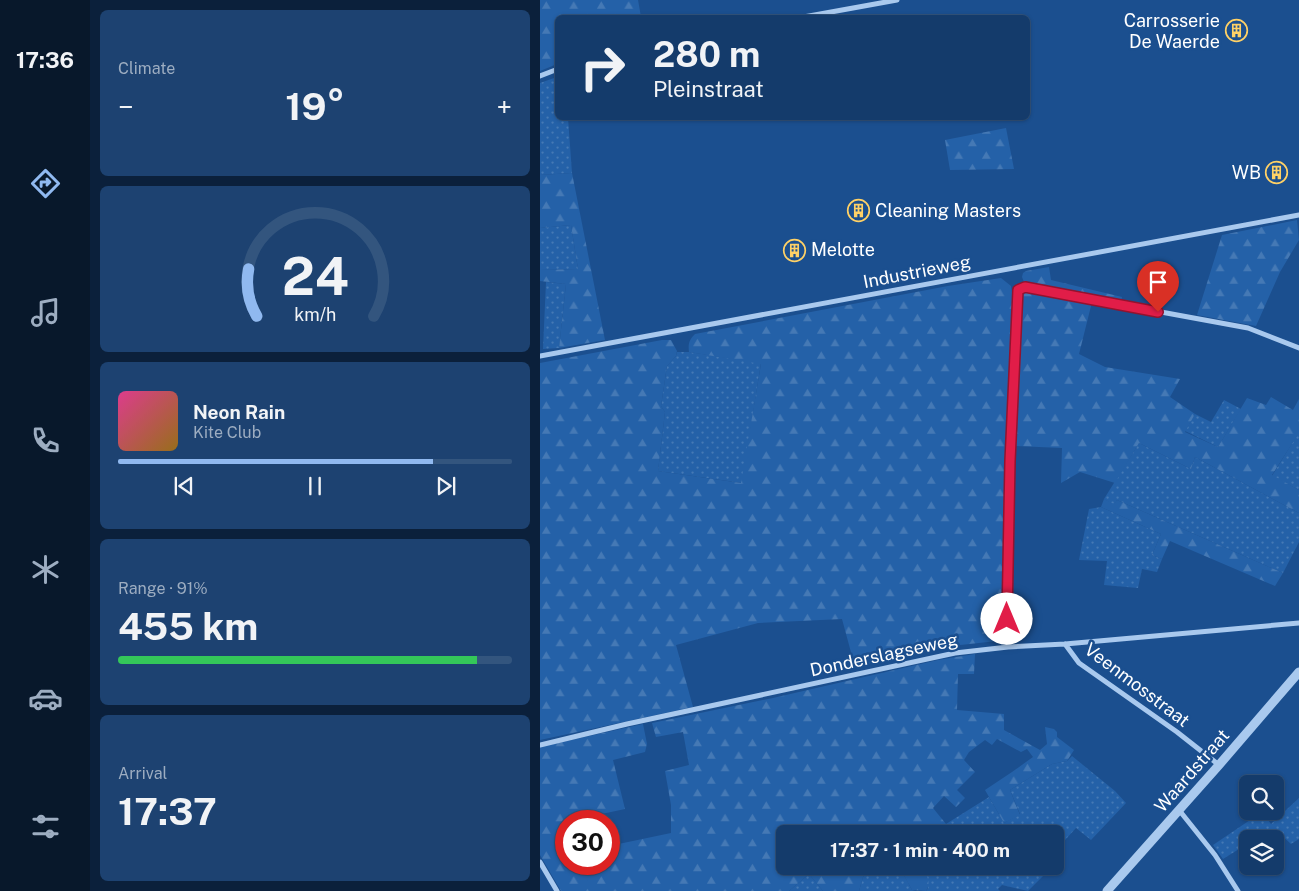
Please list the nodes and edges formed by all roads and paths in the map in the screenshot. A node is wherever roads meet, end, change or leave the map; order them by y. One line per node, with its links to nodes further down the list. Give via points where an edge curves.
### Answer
1 (897, 0): 2 (street)
2 (814, 15)
3 (555, 70): 4 (street)
4 (540, 76)
5 (1299, 214): 7 (street, Industrieweg)
6 (1299, 348): 10 (street, via 1248,328 1025,287 1018,290 1010,461)
7 (540, 356)
8 (1299, 623): 9 (street, Donderslagseweg)
9 (1065, 644): 10 (street, Donderslagseweg); 13 (street, Veenmosstraat, via 1079,663)
10 (1008, 647): 12 (street, Donderslagseweg, via 906,662)
11 (1299, 672): 13 (street, Waardstraat)
12 (540, 745)
13 (1219, 765): 14 (street, Waardstraat)
14 (1179, 810): 17 (street, Waardstraat); 18 (street, via 1215,855)
15 (540, 862): 16 (street)
16 (557, 891)
17 (1107, 891)
18 (1238, 891)

